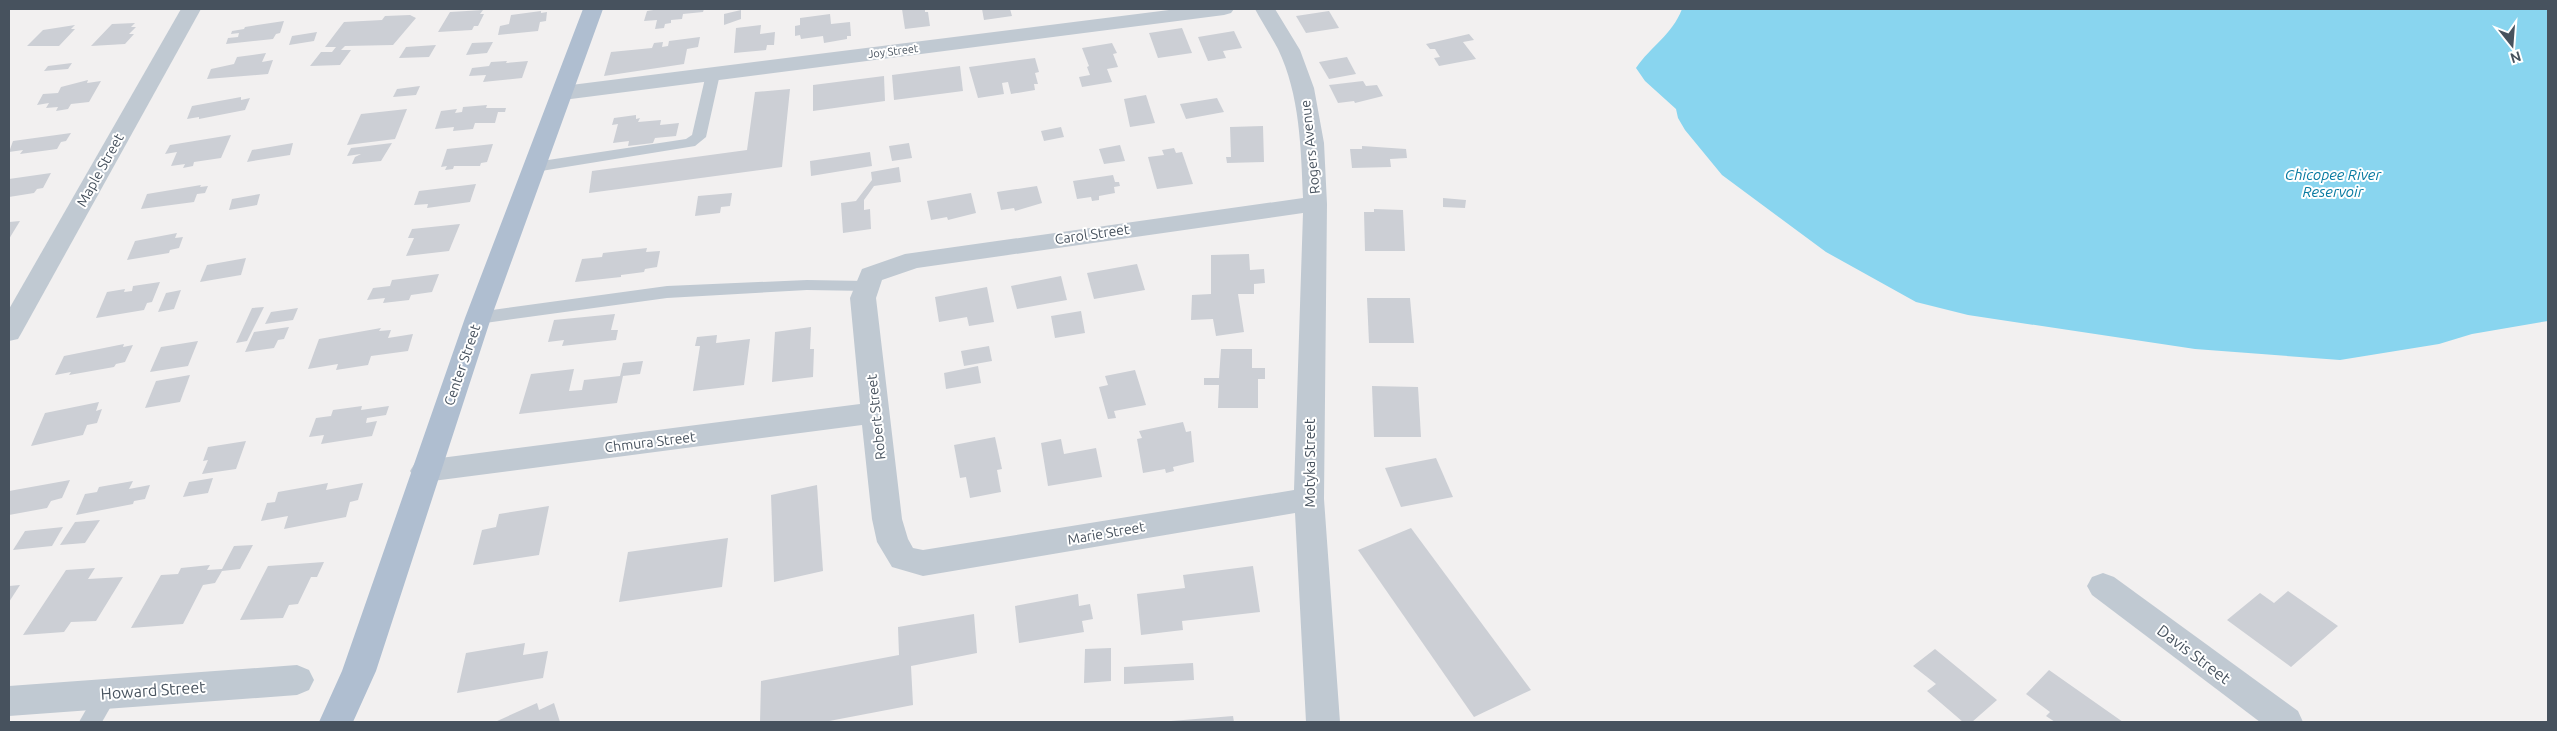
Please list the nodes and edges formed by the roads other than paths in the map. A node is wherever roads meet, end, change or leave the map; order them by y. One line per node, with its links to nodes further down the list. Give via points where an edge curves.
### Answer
1 (191, 9): 11 (street, Maple Street)
2 (593, 9): 6 (main road, Center Street)
3 (1224, 9): 5 (street, Joy Street)
4 (1265, 9): 8 (street, Rogers Avenue, via 1289,50 1304,88 1312,143)
5 (713, 74): 6 (street, Joy Street); 7 (lane, via 700,137 677,146)
6 (563, 93): 7 (main road, Center Street)
7 (535, 167): 10 (main road, Center Street)
8 (1315, 204): 9 (street, Carol Street, via 914,260); 14 (street, Motyka Street)
9 (869, 280): 10 (lane, via 667,292); 12 (street, Robert Street, via 863,298)
10 (478, 318): 13 (main road, Center Street)
11 (9, 332)
12 (875, 412): 13 (street, Chmura Street); 15 (street, Robert Street, via 887,520 893,542)
13 (425, 471): 21 (main road, Center Street, via 358,671)
14 (1309, 499): 15 (street, Marie Street, via 922,563); 22 (street, Motyka Street)
15 (903, 558)
16 (2103, 586): 23 (street, Davis Street)
17 (297, 680): 18 (street, Howard Street)
18 (107, 694): 19 (street, Howard Street); 20 (lane)
19 (9, 701)
20 (90, 722)
21 (336, 722)
22 (1323, 722)
23 (2286, 722)

